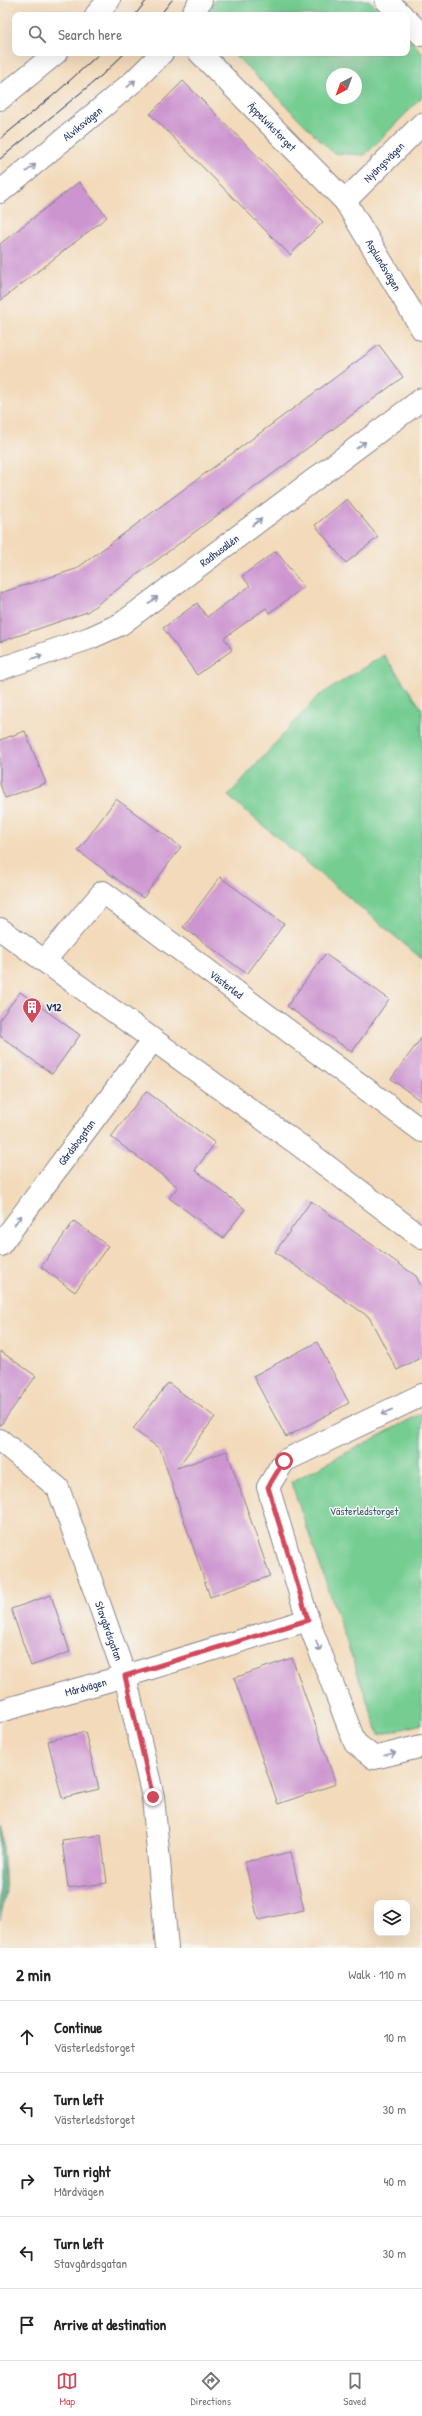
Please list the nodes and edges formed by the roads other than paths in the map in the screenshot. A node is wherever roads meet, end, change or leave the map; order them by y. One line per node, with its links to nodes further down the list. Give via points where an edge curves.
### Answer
1 (109, 0): 4 (street)
2 (201, 0): 5 (street)
3 (386, 0): 6 (street)
4 (99, 12)
5 (194, 12)
6 (399, 12)
7 (410, 23): 8 (street)
8 (422, 35)
9 (52, 56): 12 (street)
10 (159, 56): 14 (street, Alviksvägen, one-way to 10, via 134,81)
11 (203, 56): 15 (street, Äppelvikstorget)
12 (0, 99)
13 (422, 124): 15 (street, Nyängsvägen)
14 (0, 192)
15 (345, 201): 16 (street, Asplundsvägen)
16 (422, 329)
17 (422, 399): 18 (street, Radhusallén, one-way to 17, via 90,638 121,624)
18 (0, 669)
19 (0, 929): 20 (street)
20 (44, 961): 21 (street); 22 (street, Västerled, via 103,892)
21 (153, 1040): 23 (street); 24 (street, Gårdsbogatan, one-way to 21)
22 (422, 1131)
23 (422, 1238)
24 (0, 1245)
25 (422, 1395): 27 (street, one-way to 27, via 284,1461 268,1487)
26 (0, 1440): 28 (street, Stavgårdsgatan, via 58,1488)
27 (308, 1620): 28 (street, Mårdvägen); 30 (street, one-way to 30, via 355,1743 374,1758)
28 (125, 1676): 29 (street, Mårdvägen); 31 (street, Stavgårdsgatan, via 153,1797)
29 (0, 1711)
30 (422, 1746)
31 (167, 1948)

